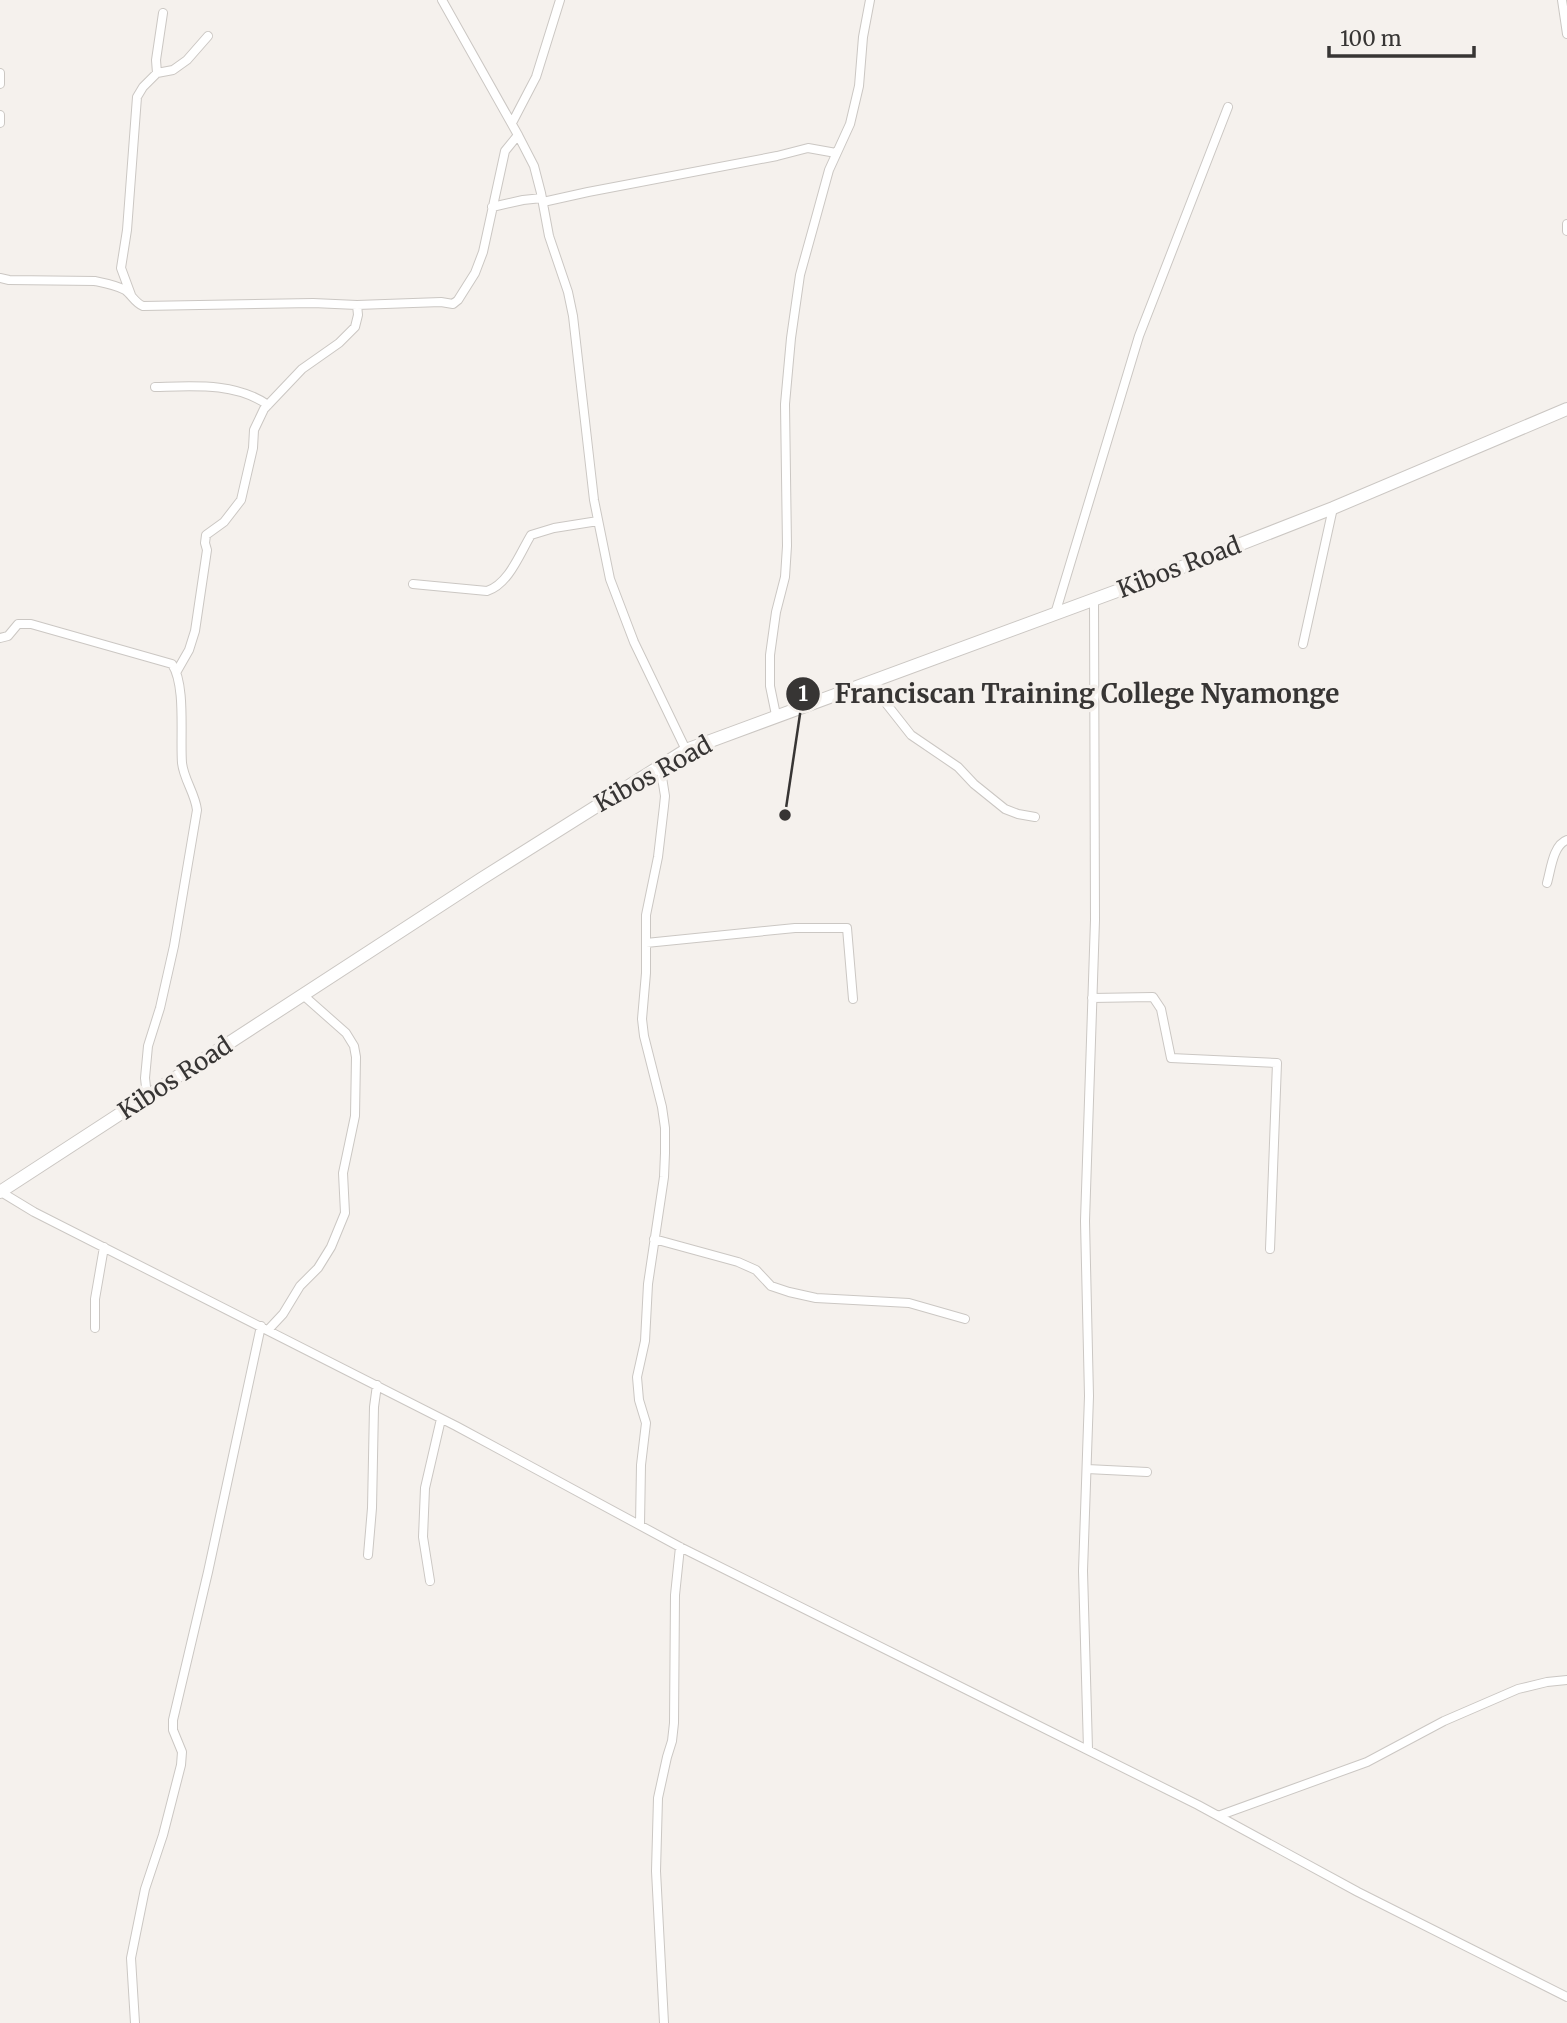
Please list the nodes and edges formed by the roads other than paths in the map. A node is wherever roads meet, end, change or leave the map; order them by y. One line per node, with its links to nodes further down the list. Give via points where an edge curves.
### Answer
1 (442, 0): 14 (street)
2 (560, 0): 14 (street, via 536,77)
3 (870, 0): 16 (street, via 859,86 850,124)
4 (1562, 0): 6 (street)
5 (163, 13): 9 (street)
6 (1567, 34)
7 (208, 36): 9 (street, via 187,60)
8 (0, 73): 10 (street)
9 (156, 74): 22 (street, via 137,97 121,268)
10 (0, 84)
11 (1228, 107): 31 (street, via 1139,336)
12 (0, 115): 13 (street)
13 (0, 123)
14 (512, 123): 15 (street)
15 (519, 135): 17 (street); 18 (street, via 505,150)
16 (836, 153): 17 (street, via 808,148); 36 (street, via 800,275 791,338 785,404 785,578 770,655)
17 (543, 200): 18 (street); 28 (street, via 573,316)
18 (492, 207): 23 (street, via 475,273 453,304)
19 (1567, 224): 20 (street)
20 (1567, 231)
21 (0, 278): 22 (street, via 95,281 118,287)
22 (132, 298): 23 (street, via 144,306 161,307)
23 (357, 305): 25 (street, via 355,327 302,369)
24 (155, 387): 25 (street, via 212,386 248,393)
25 (268, 405): 34 (street, via 254,430 241,500 224,522 206,535 195,631)
26 (1567, 409): 27 (main road, Kibos Road)
27 (1333, 508): 30 (main road, Kibos Road); 33 (street)
28 (598, 521): 29 (street, via 531,535 514,566 493,589); 37 (street, via 619,606)
29 (413, 584)
30 (1094, 599): 31 (main road, Kibos Road); 44 (street)
31 (1055, 614): 35 (main road, Kibos Road)
32 (0, 638): 34 (street, via 18,624 31,625 172,664)
33 (1303, 644)
34 (177, 671): 46 (street, via 182,764 197,810 174,946 148,1046)
35 (875, 680): 36 (main road, Kibos Road); 39 (street, via 885,702 911,735 958,766 1005,809)
36 (776, 715): 37 (main road, Kibos Road)
37 (686, 750): 38 (main road, Kibos Road)
38 (660, 765): 42 (street, via 665,796 646,915); 43 (main road, Kibos Road)
39 (1035, 817)
40 (1567, 840): 41 (street, via 1556,849)
41 (1547, 883)
42 (646, 943): 45 (street, via 795,928 847,928); 48 (street, via 642,1019 665,1128 664,1177)
43 (303, 995): 46 (main road, Kibos Road); 53 (street, via 346,1033 354,1046 355,1116 343,1173 345,1213 318,1268 283,1314)
44 (1092, 998): 50 (street, via 1153,997 1161,1009 1171,1058 1278,1063); 56 (street, via 1086,1221)
45 (853, 999)
46 (147, 1096): 47 (main road, Kibos Road)
47 (0, 1192): 49 (street)
48 (654, 1238): 51 (street, via 738,1262 756,1270 777,1289 816,1298 909,1303); 58 (street, via 645,1341 637,1377 646,1423)
49 (104, 1247): 52 (street); 53 (street)
50 (1270, 1249)
51 (965, 1319)
52 (95, 1328)
53 (265, 1328): 54 (street); 66 (street, via 173,1720 181,1765 145,1889 131,1958)
54 (377, 1385): 55 (street); 60 (street)
55 (441, 1419): 58 (street); 61 (street, via 425,1488 423,1536)
56 (1087, 1469): 57 (street); 63 (street, via 1083,1571)
57 (1147, 1472)
58 (640, 1524): 59 (street)
59 (681, 1546): 63 (street); 67 (street, via 675,1595 674,1723 658,1798 656,1871)
60 (368, 1555)
61 (430, 1581)
62 (1567, 1680): 64 (street, via 1518,1689 1367,1762)
63 (1088, 1749): 64 (street)
64 (1218, 1816): 65 (street)
65 (1567, 1997)
66 (135, 2023)
67 (664, 2023)

